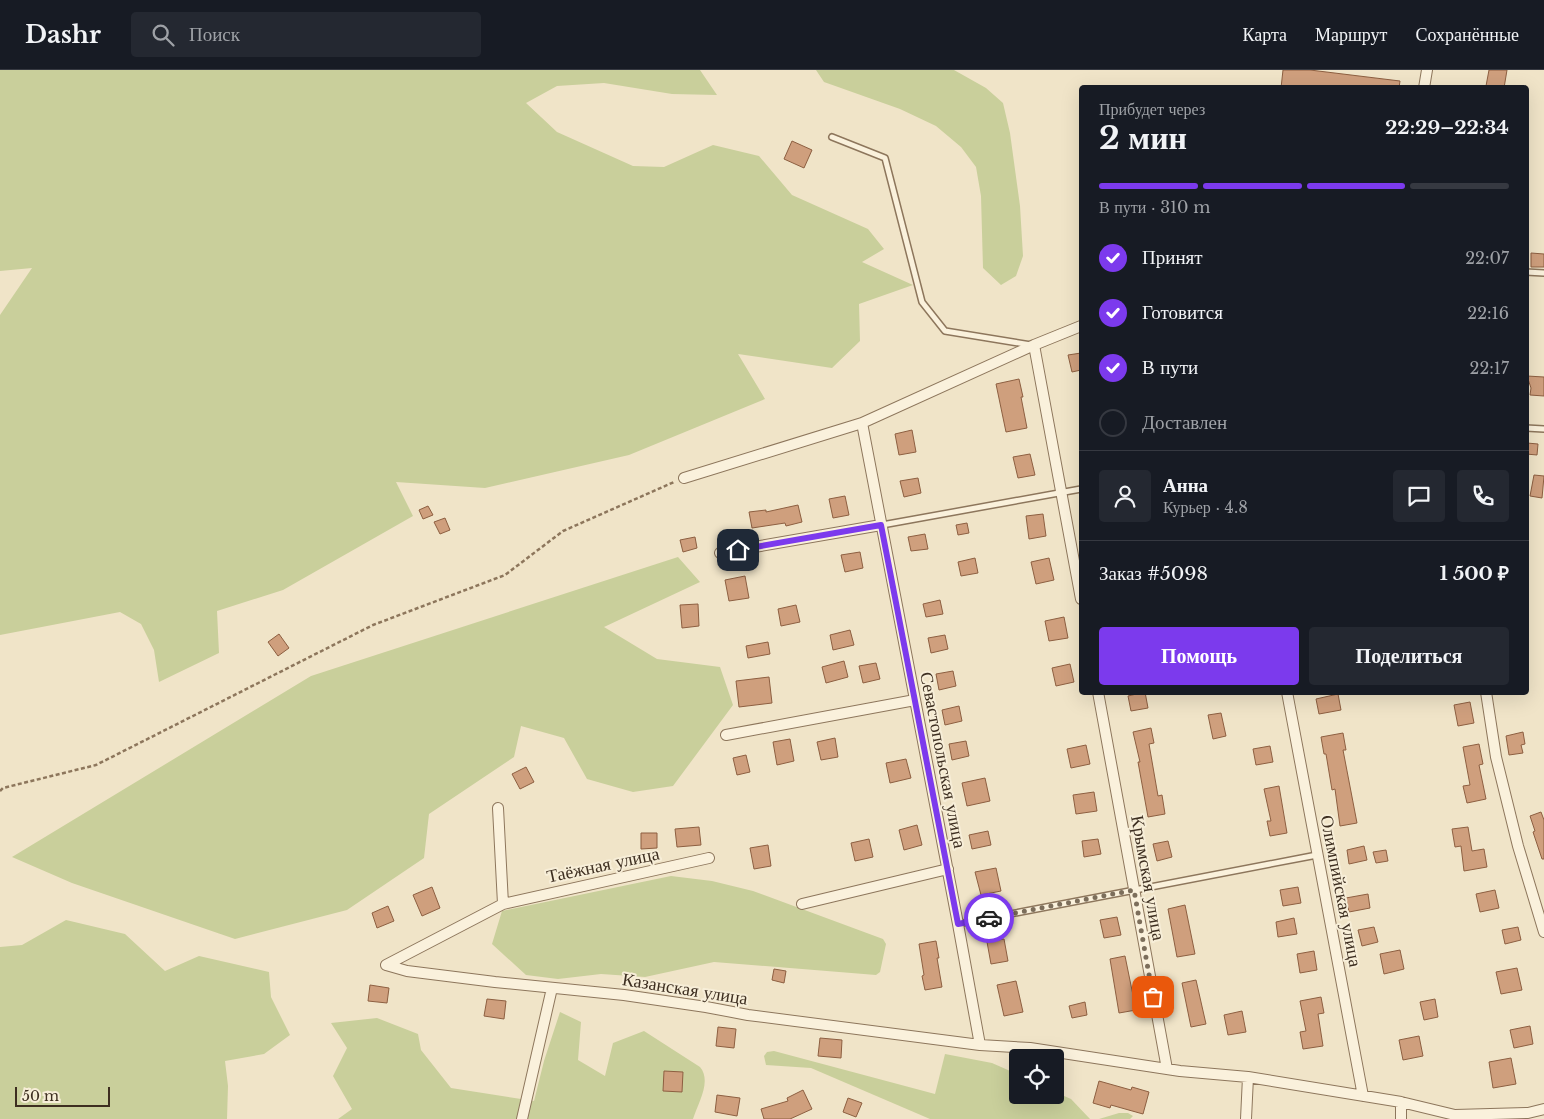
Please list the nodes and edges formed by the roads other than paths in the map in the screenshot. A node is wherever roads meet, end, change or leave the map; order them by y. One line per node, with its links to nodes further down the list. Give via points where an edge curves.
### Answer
1 (1427, 70): 2 (street)
2 (1424, 85)
3 (832, 138): 7 (lane, via 885,158 922,302 945,331)
4 (1529, 272): 5 (lane)
5 (1544, 273)
6 (1079, 327): 7 (street)
7 (1034, 345): 8 (street); 13 (street)
8 (862, 423): 11 (street); 14 (street, Севастопольская улица)
9 (1529, 428): 10 (lane)
10 (1544, 429)
11 (684, 478)
12 (1079, 490): 13 (lane)
13 (1062, 494): 14 (lane); 16 (street)
14 (881, 525): 15 (street); 20 (street, Севастопольская улица)
15 (720, 553)
16 (1079, 588)
17 (1099, 695): 26 (street, Крымская улица)
18 (1288, 695): 23 (street, Олимпийская улица)
19 (1486, 695): 30 (street, via 1496,757)
20 (915, 700): 21 (street); 25 (street, Севастопольская улица)
21 (726, 736)
22 (498, 808): 27 (street)
23 (1317, 855): 26 (lane); 36 (street, Олимпийская улица)
24 (709, 858): 27 (street, Таёжная улица)
25 (948, 869): 28 (street); 29 (street, Севастопольская улица)
26 (1134, 890): 29 (lane); 34 (street, Крымская улица)
27 (503, 904): 31 (street, Таёжная улица)
28 (802, 904)
29 (958, 924): 33 (street, Севастопольская улица)
30 (1544, 932)
31 (386, 966): 32 (street, Казанская улица)
32 (552, 988): 33 (street, Казанская улица); 39 (street)
33 (980, 1044): 34 (street, Казанская улица, via 1030,1048)
34 (1167, 1069): 35 (street, Казанская улица)
35 (1248, 1077): 36 (street, Казанская улица); 40 (street)
36 (1363, 1096): 37 (street, Казанская улица)
37 (1401, 1102): 38 (street, Казанская улица, via 1455,1115 1528,1113); 41 (street)
38 (1544, 1109)
39 (522, 1119)
40 (1246, 1119)
41 (1401, 1119)

